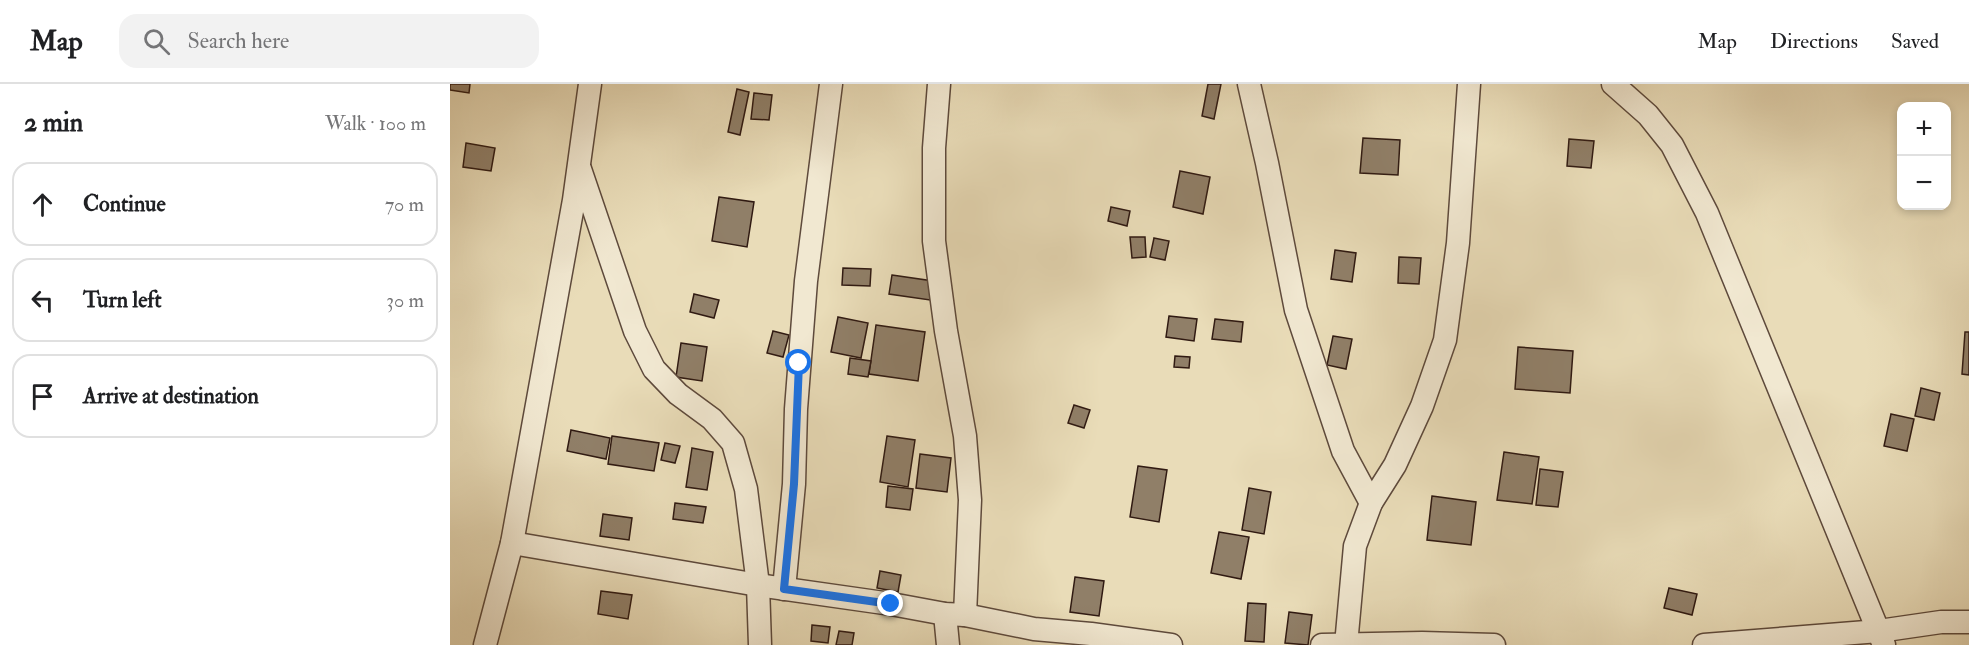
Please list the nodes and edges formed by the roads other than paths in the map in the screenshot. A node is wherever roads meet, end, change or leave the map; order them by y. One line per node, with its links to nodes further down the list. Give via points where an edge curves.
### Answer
1 (590, 84): 9 (street)
2 (939, 84): 14 (street, via 934,241 965,436 970,500)
3 (1249, 84): 10 (street, via 1296,310 1343,451)
4 (1469, 84): 10 (street, via 1458,243 1445,340 1422,406 1395,465)
5 (1613, 84): 8 (street)
6 (1635, 84): 8 (street)
7 (834, 85): 13 (street, via 806,281)
8 (1647, 115): 16 (street, via 1672,146 1707,213)
9 (579, 165): 11 (street); 12 (street, via 635,331 654,369 678,394 712,419 733,443 746,489)
10 (1371, 503): 17 (street, via 1355,546)
11 (512, 543): 12 (street); 18 (street)
12 (758, 585): 13 (street); 19 (street)
13 (784, 589): 14 (street)
14 (955, 615): 20 (street); 21 (street, via 1034,629)
15 (1969, 622): 16 (street, via 1941,622)
16 (1881, 638): 24 (street)
17 (1346, 644): 22 (street); 23 (street)
18 (485, 645)
19 (760, 645)
20 (948, 645)
21 (1172, 645)
22 (1322, 645)
23 (1494, 645)
24 (1704, 645)

